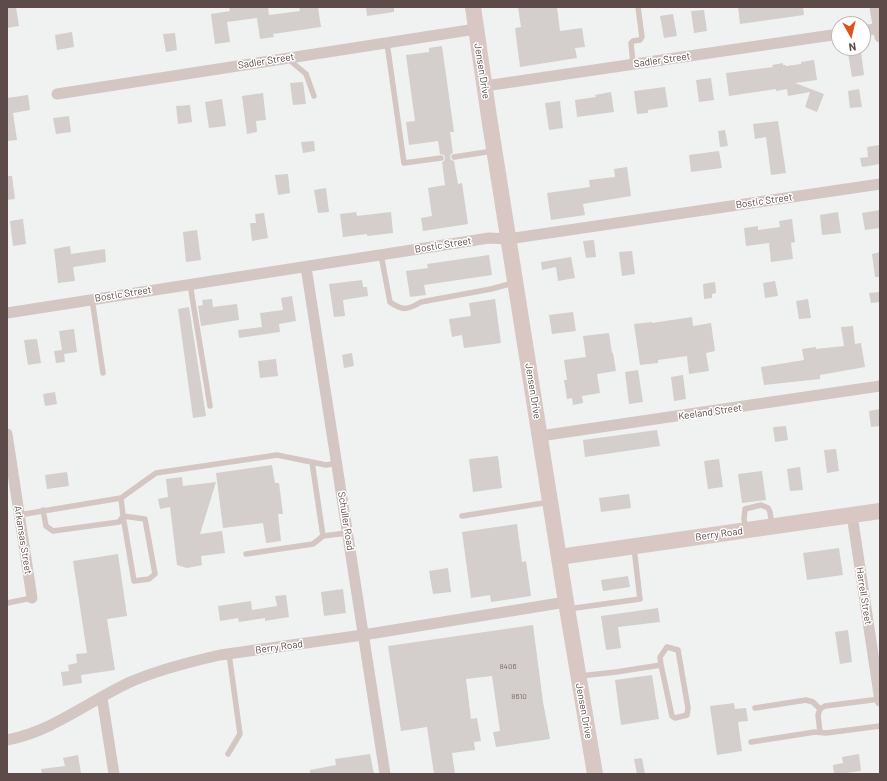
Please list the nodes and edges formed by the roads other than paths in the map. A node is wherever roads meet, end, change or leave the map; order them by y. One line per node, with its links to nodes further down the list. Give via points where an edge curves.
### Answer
1 (473, 7): 4 (main road, Jensen Drive)
2 (638, 7): 9 (lane, via 642,37 631,44)
3 (875, 7): 5 (street)
4 (476, 29): 7 (street, Sadler Street); 10 (main road, Jensen Drive)
5 (879, 31)
6 (831, 35): 9 (street, Sadler Street)
7 (387, 43): 8 (street, Sadler Street); 15 (lane, via 404,163)
8 (287, 58): 11 (street, Sadler Street); 12 (lane, via 306,74)
9 (633, 64): 10 (street, Sadler Street)
10 (485, 86): 13 (main road, Jensen Drive)
11 (57, 94)
12 (314, 96)
13 (494, 151): 14 (lane); 17 (main road, Jensen Drive)
14 (454, 157)
15 (441, 158)
16 (880, 184): 17 (street, Bostic Street)
17 (508, 239): 18 (street, Bostic Street, via 489,238); 20 (main road, Jensen Drive)
18 (381, 255): 19 (street, Bostic Street); 20 (lane, via 390,302 399,308 406,309 421,302)
19 (306, 267): 21 (street, Bostic Street); 30 (street, Schuller Road)
20 (515, 282): 28 (main road, Jensen Drive)
21 (190, 284): 22 (street, Bostic Street); 26 (lane)
22 (92, 299): 23 (street, Bostic Street); 24 (lane)
23 (7, 313)
24 (103, 373)
25 (880, 386): 28 (street, Keeland Street)
26 (210, 406)
27 (7, 434): 35 (street, Arkansas Street)
28 (540, 436): 32 (main road, Jensen Drive)
29 (312, 462): 30 (lane, via 326,465); 31 (lane, via 277,455 156,473); 42 (lane)
30 (336, 463): 41 (street, Schuller Road)
31 (121, 498): 33 (lane); 37 (lane)
32 (550, 502): 38 (lane); 45 (main road, Jensen Drive)
33 (43, 510): 35 (lane); 37 (lane, via 46,526 53,531 119,522)
34 (880, 511): 36 (main road, Berry Road)
35 (20, 515): 46 (street, Arkansas Street)
36 (852, 515): 39 (main road, Berry Road); 54 (street, Harrell Street)
37 (123, 516): 37 (lane, via 145,519 155,574 149,579 134,582)
38 (462, 516)
39 (772, 526): 40 (main road, Berry Road); 40 (lane, via 768,508 761,505 745,509)
40 (746, 530): 43 (main road, Berry Road)
41 (348, 533): 42 (lane); 49 (street, Schuller Road)
42 (323, 536): 44 (lane, via 313,544)
43 (634, 546): 45 (main road, Berry Road); 48 (lane, via 640,599)
44 (246, 554)
45 (558, 557): 48 (main road, Jensen Drive)
46 (32, 598): 47 (lane)
47 (7, 603)
48 (566, 605): 49 (street, Berry Road); 52 (main road, Jensen Drive)
49 (363, 635): 50 (street, Berry Road); 63 (street, Schuller Road)
50 (229, 654): 53 (street, Berry Road, via 152,673); 61 (lane, via 240,734)
51 (661, 665): 51 (lane, via 672,716 675,718 687,715 678,650 667,647 660,657); 52 (lane)
52 (578, 676): 64 (main road, Jensen Drive)
53 (102, 698): 59 (street, Berry Road, via 54,723); 62 (street)
54 (880, 700): 56 (lane, via 825,706)
55 (755, 708): 56 (lane, via 806,700 813,702)
56 (820, 709): 58 (lane)
57 (880, 726): 58 (lane, via 826,734)
58 (820, 732): 60 (lane)
59 (7, 740)
60 (751, 742)
61 (228, 754)
62 (114, 774)
63 (385, 774)
64 (595, 774)

